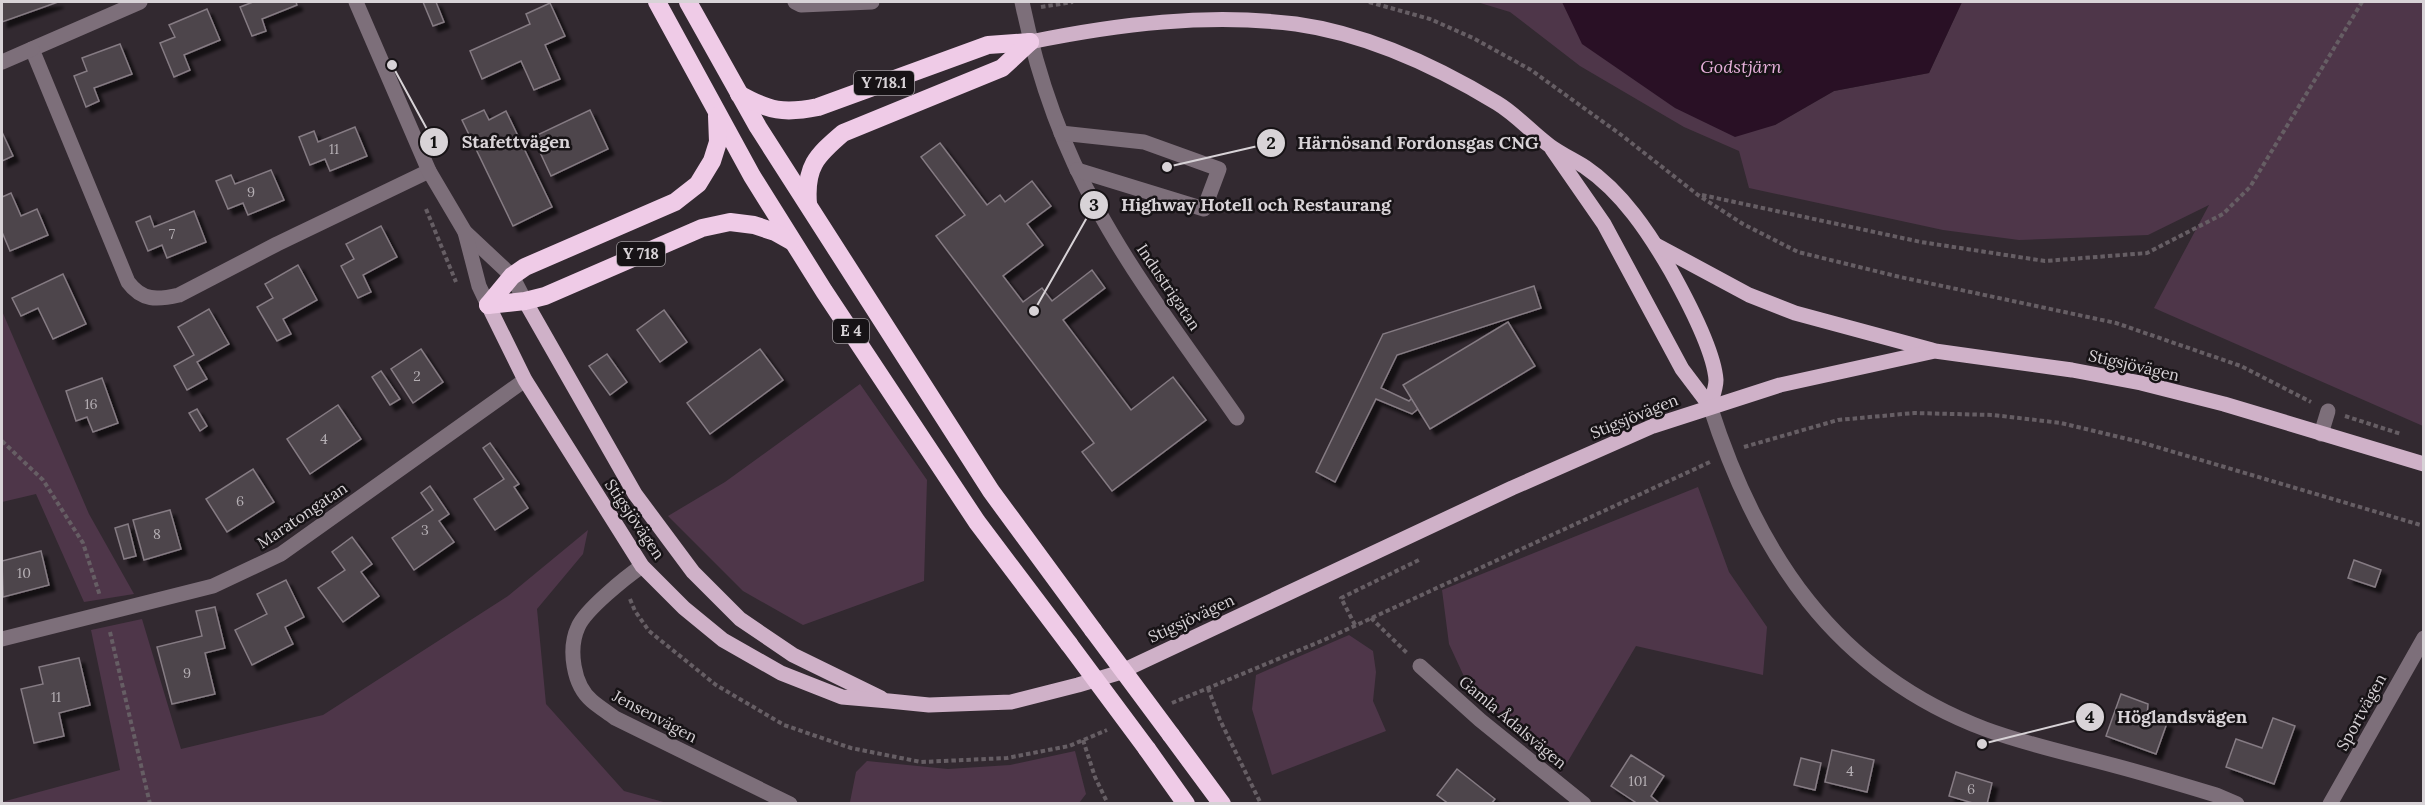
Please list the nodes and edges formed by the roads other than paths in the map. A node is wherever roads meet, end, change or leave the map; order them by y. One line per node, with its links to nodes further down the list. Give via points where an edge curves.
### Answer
1 (140, 2): 9 (street)
2 (356, 2): 16 (street)
3 (657, 2): 12 (highway, E 4)
4 (688, 2): 11 (highway, E 4)
5 (795, 2): 6 (street)
6 (872, 2)
7 (1023, 6): 8 (street, Industrigatan)
8 (1030, 42): 11 (highway, Y 718.1, via 988,45 818,107 797,111 760,107); 13 (street, Industrigatan); 14 (main road, Y 718.1, via 1096,28 1172,20 1297,24 1362,39 1418,60 1500,104); 17 (highway, Y 718.1, via 1002,68 843,133 824,149 811,169 806,183)
9 (32, 49): 10 (street); 16 (street, via 128,282 148,298 179,295)
10 (2, 62)
11 (738, 94): 17 (highway, E 4)
12 (717, 112): 19 (highway, E 4); 21 (highway, Y 718, via 718,142 698,184 675,202 544,257)
13 (1061, 133): 15 (street, Industrigatan); 15 (street, via 1144,142 1219,169 1204,209)
14 (1551, 146): 20 (main road, Y 718.1, via 1612,189); 26 (main road, Y 718.1, via 1604,224 1682,369)
15 (1077, 170): 28 (street, Industrigatan, via 1131,266)
16 (429, 171): 18 (street)
17 (808, 205): 38 (highway, E 4, bridge, via 991,491)
18 (465, 232): 21 (street); 23 (street, via 479,286)
19 (793, 242): 22 (highway, Y 718, via 754,225 730,222 702,228 545,296); 37 (highway, E 4, bridge, via 977,522)
20 (1656, 245): 24 (main road, via 1749,295 1795,313); 26 (main road, Y 718.1, via 1713,361 1716,382)
21 (512, 276): 22 (street); 23 (highway, Y 718)
22 (525, 301): 23 (highway, Y 718); 35 (main road, Stigsjövägen, via 636,494 693,572 740,619 793,655)
23 (488, 304): 25 (main road, Stigsjövägen)
24 (1935, 351): 26 (main road, Stigsjövägen, via 1780,385); 29 (main road, Stigsjövägen, via 2142,383)
25 (525, 380): 31 (main road, Stigsjövägen); 33 (street, Maratongatan, via 281,554 213,586)
26 (1710, 406): 35 (main road, Stigsjövägen, via 1653,426 1512,488 1118,673 1011,702 929,705); 40 (street, via 1746,503 1772,551 1802,596 1837,634 1889,677 1934,705 1984,728)
27 (2328, 411): 29 (street)
28 (1237, 418)
29 (2321, 434): 30 (main road, Stigsjövägen)
30 (2424, 464)
31 (642, 566): 35 (main road, Stigsjövägen, via 723,640 781,673 842,697); 36 (street, Jensenvägen, via 578,625 572,650 577,677 590,700 615,718)
32 (2424, 638): 41 (street, Sportvägen)
33 (2, 639)
34 (1420, 666): 39 (street, Gamla Ådalsvägen)
35 (890, 701)
36 (790, 804)
37 (1186, 804)
38 (1222, 804)
39 (1584, 804)
40 (2237, 804)
41 (2330, 804)

